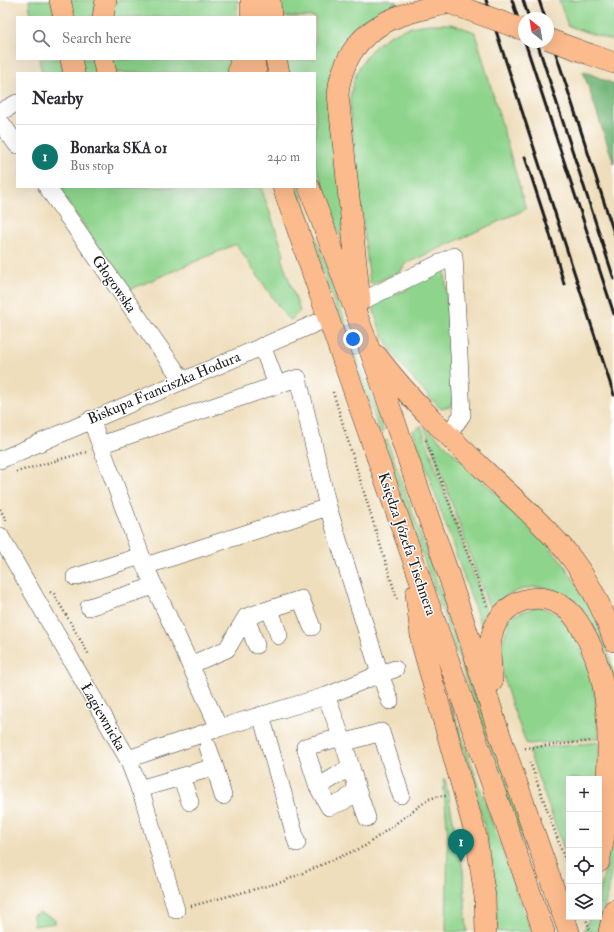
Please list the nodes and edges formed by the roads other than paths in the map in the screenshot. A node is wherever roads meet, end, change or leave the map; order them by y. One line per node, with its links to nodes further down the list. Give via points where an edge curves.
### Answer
1 (60, 0): 5 (main road)
2 (106, 0): 6 (main road)
3 (445, 1): 8 (main road, bridge); 28 (main road, via 404,14 372,30 361,40 348,59 339,82 338,95)
4 (254, 7): 7 (main road)
5 (64, 16)
6 (103, 16)
7 (269, 16)
8 (518, 28)
9 (554, 41): 15 (main road, bridge)
10 (71, 60): 16 (main road)
11 (103, 60): 17 (main road)
12 (241, 60): 18 (main road)
13 (254, 60): 19 (main road)
14 (276, 60): 20 (main road)
15 (614, 63)
16 (74, 72)
17 (106, 72)
18 (238, 72)
19 (256, 72)
20 (279, 72)
21 (16, 104): 22 (street)
22 (0, 112)
23 (0, 121): 24 (street)
24 (16, 144)
25 (47, 188): 32 (street, Głogowska)
26 (309, 188): 30 (main road, Księdza Józefa Tischnera)
27 (283, 190): 29 (main road, Księdza Józefa Tischnera)
28 (360, 302): 30 (main road); 35 (street, via 454,256 462,415)
29 (328, 318): 31 (street, Biskupa Franciszka Hodura); 41 (main road, Księdza Józefa Tischnera)
30 (366, 339): 35 (main road, via 384,366); 56 (main road, Księdza Józefa Tischnera, via 448,574)
31 (262, 346): 32 (street, Biskupa Franciszka Hodura); 33 (street)
32 (183, 381): 34 (street, Biskupa Franciszka Hodura)
33 (277, 385): 36 (street); 38 (street, via 298,378)
34 (91, 420): 36 (street); 37 (street, Biskupa Franciszka Hodura)
35 (448, 435): 49 (main road, via 531,514 566,552 595,596)
36 (96, 447): 40 (street)
37 (0, 460)
38 (328, 507): 40 (street); 52 (street)
39 (0, 536): 60 (street, Łagiewnicka)
40 (143, 561): 42 (street); 43 (street)
41 (414, 563): 76 (main road, via 416,605 422,644 479,852 485,897); 77 (main road, Księdza Józefa Tischnera)
42 (75, 577)
43 (154, 586): 44 (street); 51 (street)
44 (89, 607)
45 (270, 609): 46 (street); 47 (street, via 301,599); 48 (street)
46 (246, 617): 50 (street); 51 (street, via 227,649)
47 (312, 627)
48 (279, 636)
49 (614, 641)
50 (256, 645)
51 (190, 665): 57 (street)
52 (388, 671): 53 (street); 54 (street)
53 (326, 696): 55 (street); 58 (street)
54 (390, 701)
55 (261, 715): 57 (street); 71 (street)
56 (496, 724): 72 (main road, via 490,649 495,626 511,607 525,600 542,598 557,602 578,621 599,669 606,699 609,739 605,829); 78 (main road, Księdza Józefa Tischnera)
57 (219, 728): 60 (street)
58 (343, 740): 62 (street); 64 (street, via 305,747); 67 (street, via 381,732)
59 (208, 747): 61 (street)
60 (128, 759): 65 (street, Łagiewnicka)
61 (215, 767): 63 (street); 68 (street)
62 (351, 767): 64 (street); 66 (street)
63 (181, 777): 65 (street); 69 (street)
64 (318, 787): 66 (street, via 329,806 344,801)
65 (139, 789): 73 (street, Łagiewnicka)
66 (358, 789): 70 (street)
67 (401, 795)
68 (223, 796)
69 (190, 802)
70 (367, 818)
71 (296, 843)
72 (602, 848)
73 (176, 910)
74 (614, 910): 80 (main road)
75 (580, 920): 79 (main road)
76 (486, 932)
77 (544, 932)
78 (569, 932)
79 (574, 932)
80 (609, 932)

